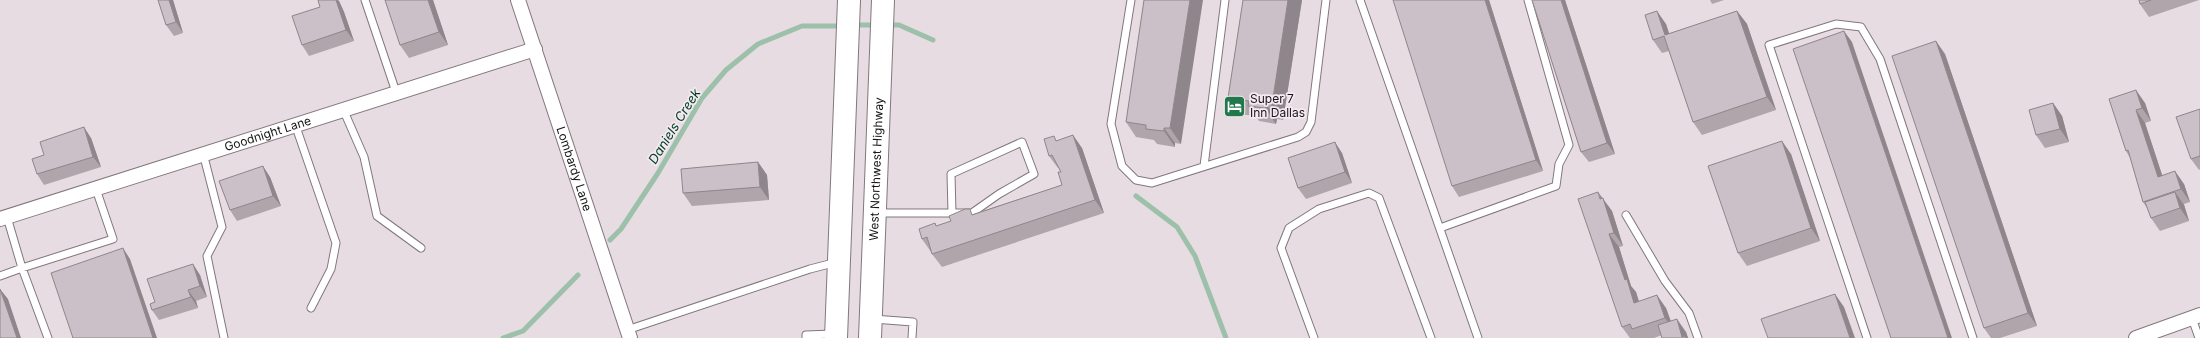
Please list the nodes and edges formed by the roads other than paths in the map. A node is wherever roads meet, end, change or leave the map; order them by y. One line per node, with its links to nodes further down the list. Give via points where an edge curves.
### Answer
1 (365, 0): 11 (lane)
2 (518, 0): 10 (street, Lombardy Lane)
3 (849, 0): 23 (main road)
4 (883, 0): 17 (main road, West Northwest Highway)
5 (1131, 0): 15 (lane, via 1111,124 1122,166 1136,180 1152,183)
6 (1225, 0): 15 (lane)
7 (1326, 0): 15 (lane, via 1311,122 1306,132 1298,137)
8 (1360, 0): 21 (lane)
9 (1528, 0): 21 (lane, via 1569,145 1559,164 1556,186)
10 (535, 49): 11 (street, Goodnight Lane); 30 (street, Lombardy Lane)
11 (396, 92): 12 (street, Goodnight Lane)
12 (343, 109): 13 (street, Goodnight Lane); 22 (lane, via 364,157 377,216)
13 (295, 124): 14 (street, Goodnight Lane); 26 (lane, via 336,243 331,269)
14 (203, 153): 16 (street, Goodnight Lane); 32 (lane, via 222,227 207,256)
15 (1204, 166)
16 (96, 189): 20 (street, Goodnight Lane); 24 (lane, via 112,238)
17 (875, 213): 18 (lane); 28 (main road, West Northwest Highway)
18 (952, 213): 18 (lane, via 972,213 998,194 1034,174 1022,142 951,174)
19 (1626, 214): 38 (lane, via 1665,281 1689,314)
20 (3, 218): 24 (lane)
21 (1440, 228): 37 (lane)
22 (420, 248)
23 (839, 262): 29 (main road); 30 (lane, via 810,268)
24 (22, 268): 25 (lane); 31 (lane)
25 (0, 276)
26 (311, 308)
27 (2196, 317): 41 (street); 42 (lane)
28 (870, 328): 29 (main road); 34 (lane, via 913,322)
29 (837, 330): 33 (lane, via 806,335)
30 (628, 334)
31 (48, 338)
32 (224, 338)
33 (806, 338)
34 (912, 338)
35 (1314, 338): 36 (lane, via 1281,248 1289,228 1319,209 1369,193 1379,198)
36 (1431, 338)
37 (1478, 338)
38 (1698, 338)
39 (1868, 338): 40 (lane, via 1769,45 1836,24 1860,28 1880,59)
40 (1973, 338)
41 (2136, 338)
42 (2199, 338)

